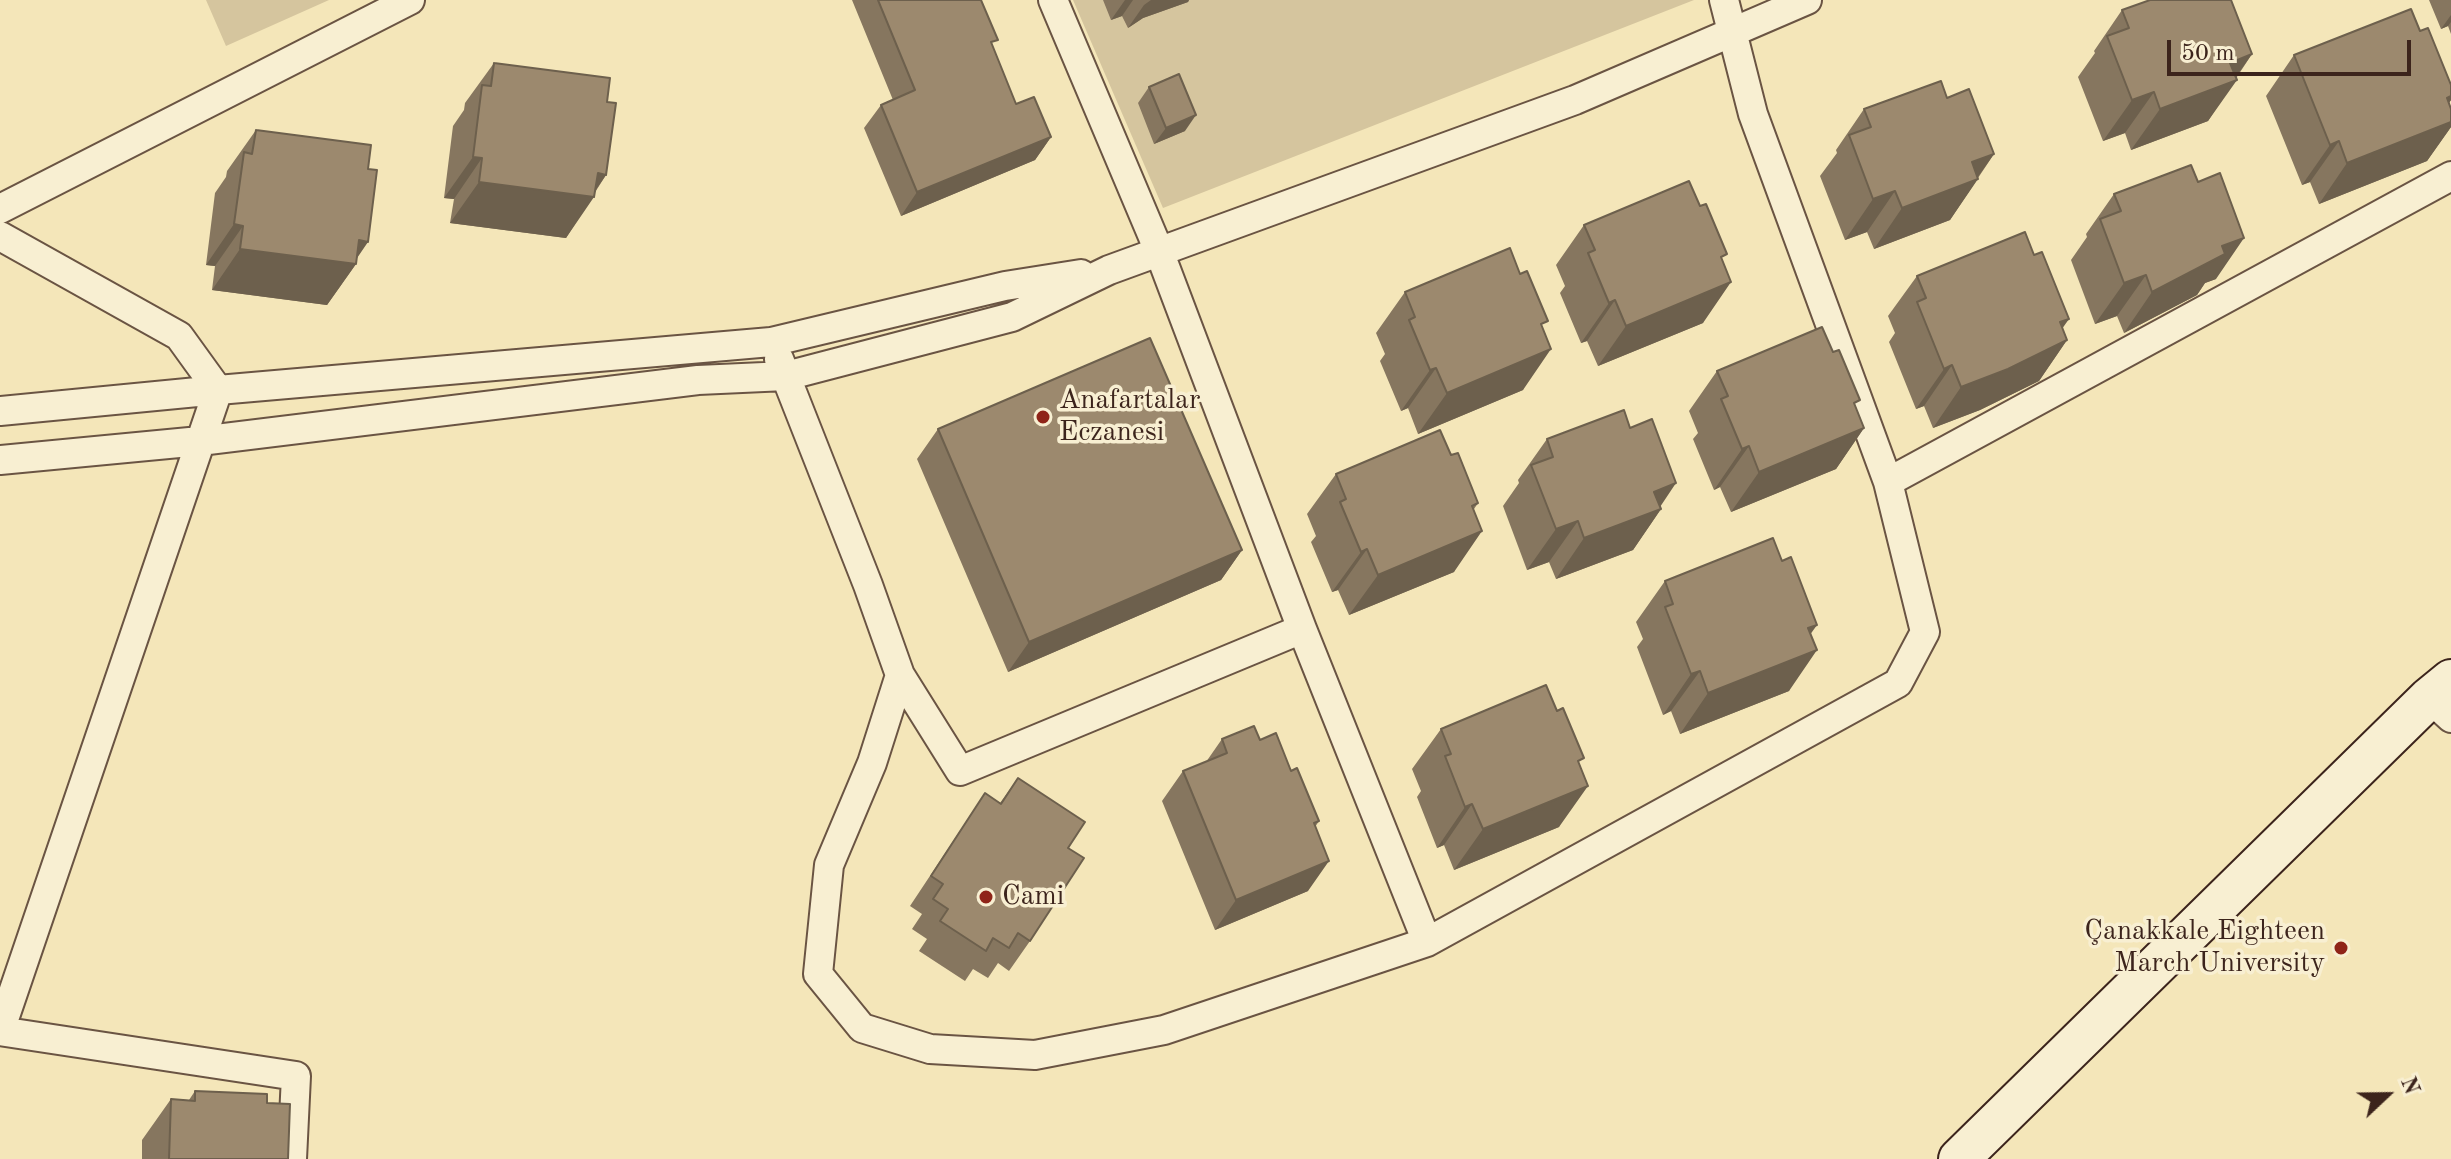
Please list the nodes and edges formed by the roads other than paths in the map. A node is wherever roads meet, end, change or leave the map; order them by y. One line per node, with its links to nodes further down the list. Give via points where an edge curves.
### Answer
1 (410, 0): 7 (street)
2 (1053, 0): 9 (street)
3 (1724, 0): 5 (street)
4 (1807, 0): 5 (street)
5 (1731, 32): 9 (street, via 1575,100); 17 (street, via 1753,114)
6 (2451, 176): 17 (street)
7 (0, 209)
8 (0, 236): 13 (street, via 179,336)
9 (1159, 251): 10 (street); 18 (street)
10 (1109, 270): 11 (street, via 1005,286); 12 (street, via 1012,317)
11 (771, 342): 12 (street); 13 (street)
12 (786, 376): 15 (street, via 698,380); 19 (street)
13 (218, 390): 14 (street); 15 (street)
14 (0, 411)
15 (200, 441): 16 (street); 22 (street)
16 (0, 460)
17 (1888, 482): 21 (street, via 1925,632 1898,683)
18 (1302, 629): 19 (street, via 960,771); 21 (street)
19 (900, 675): 21 (street, via 872,763 829,865 818,974 862,1028 930,1049 1035,1055 1164,1030)
20 (2444, 699): 24 (street)
21 (1427, 942)
22 (0, 1031): 23 (street, via 296,1076)
23 (292, 1159)
24 (1959, 1159)

